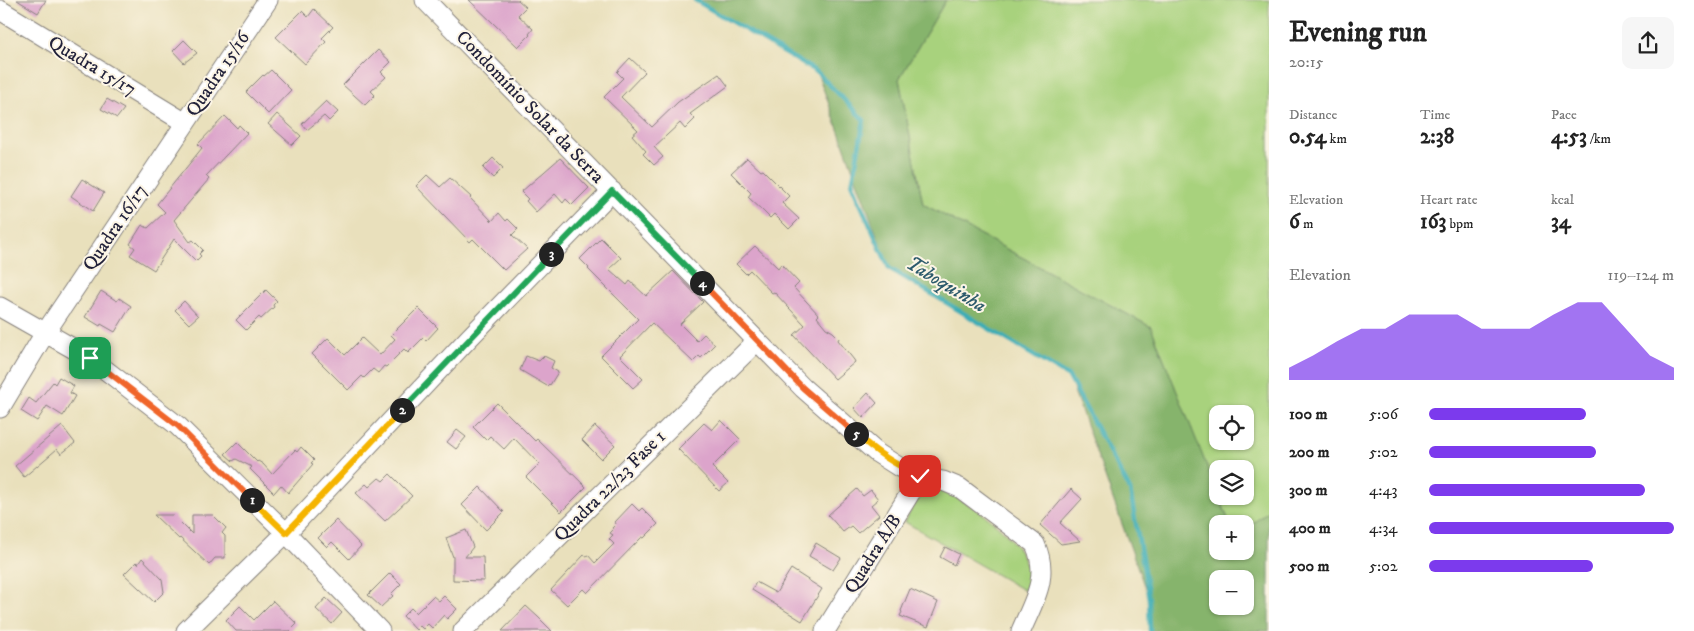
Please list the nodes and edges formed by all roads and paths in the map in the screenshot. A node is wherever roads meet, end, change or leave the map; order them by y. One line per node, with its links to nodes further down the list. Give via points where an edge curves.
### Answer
1 (268, 0): 4 (street, Quadra 15/16)
2 (425, 0): 5 (street, Condomínio Solar da Serra)
3 (0, 10): 4 (street, Quadra 15/17)
4 (184, 122): 7 (street, Quadra 16/17)
5 (612, 191): 8 (street, Condomínio Solar da Serra); 11 (street)
6 (0, 307): 7 (street)
7 (45, 333): 9 (street, Quadra 16/17); 11 (street, via 90,358 178,426)
8 (757, 340): 10 (street, Condomínio Solar da Serra, via 803,388 877,453); 14 (street, Quadra 22/23 Fase 1)
9 (0, 408)
10 (920, 476): 15 (street, Quadra A/B); 16 (street, Condomínio Solar da Serra, via 960,488 1035,544 1042,570 1038,592)
11 (286, 533): 12 (street); 13 (street)
12 (186, 631)
13 (380, 631)
14 (463, 631)
15 (825, 631)
16 (1021, 631)

